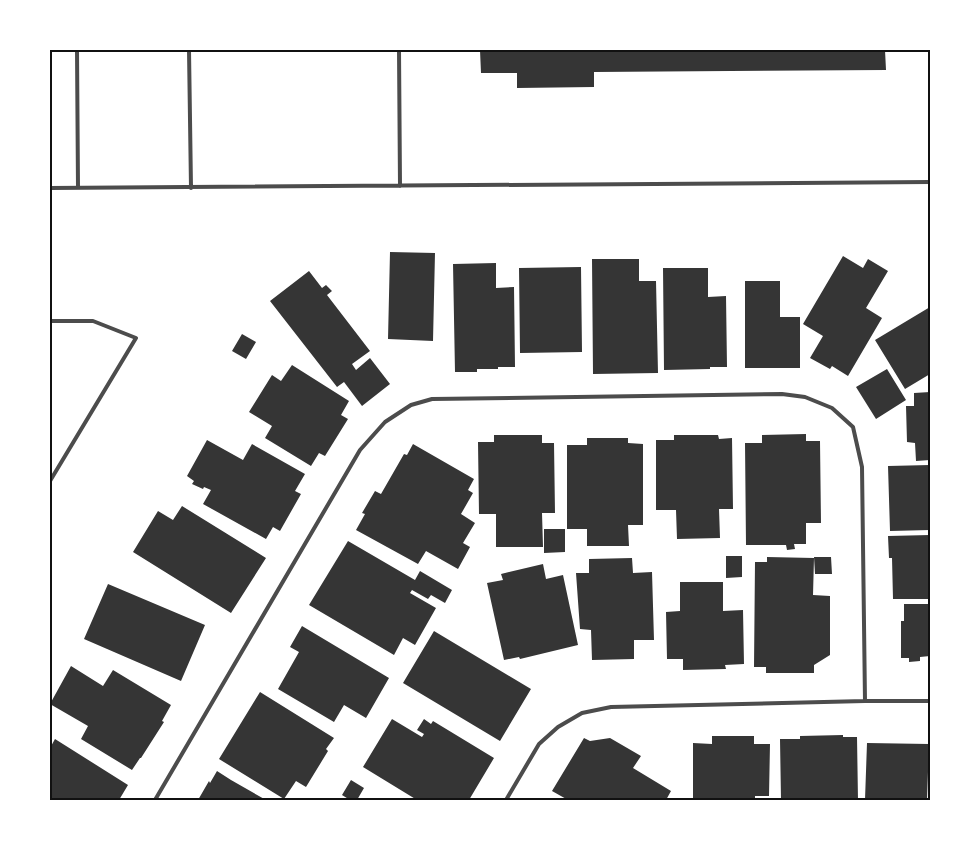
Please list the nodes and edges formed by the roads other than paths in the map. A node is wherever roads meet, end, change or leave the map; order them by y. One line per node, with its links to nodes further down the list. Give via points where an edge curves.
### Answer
1 (77, 50): 7 (lane)
2 (188, 50): 8 (lane)
3 (399, 50): 5 (lane)
4 (930, 182): 5 (lane)
5 (400, 186): 8 (lane)
6 (50, 188): 7 (lane)
7 (78, 188): 8 (lane)
8 (191, 188)
9 (50, 321): 10 (lane, via 93,321 136,338)
10 (50, 481)
11 (865, 701): 12 (lane); 13 (lane, via 862,468 853,427 832,408 805,397 782,394 432,399 411,406 385,422 360,450); 14 (lane, via 611,707 582,712 539,744)
12 (930, 701)
13 (155, 800)
14 (506, 800)

